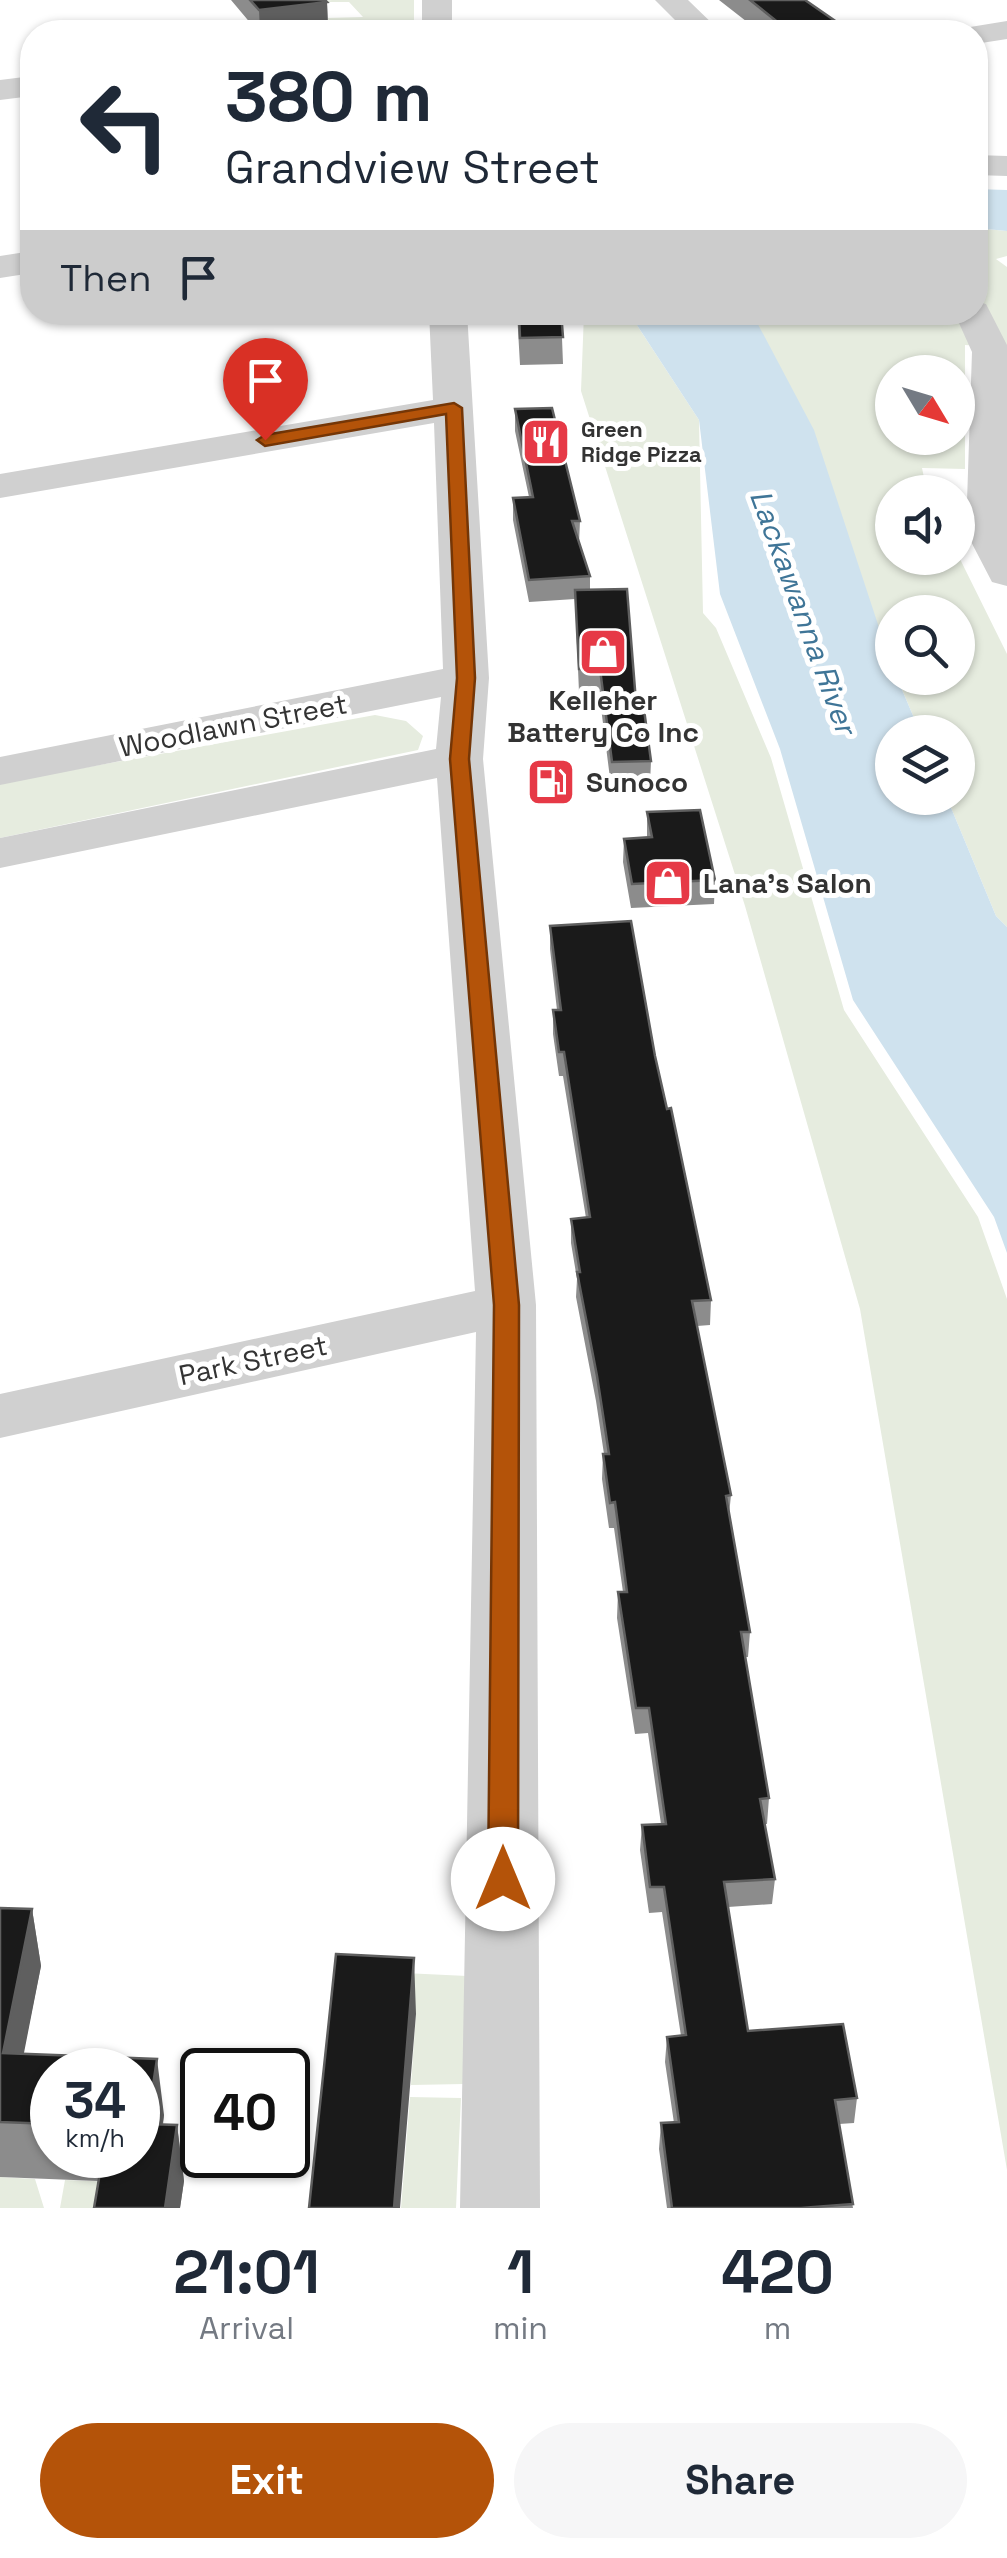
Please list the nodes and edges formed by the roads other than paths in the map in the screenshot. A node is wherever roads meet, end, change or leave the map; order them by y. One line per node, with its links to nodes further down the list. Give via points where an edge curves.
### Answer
1 (670, 0): 2 (street)
2 (692, 20)
3 (449, 325): 6 (street)
4 (981, 325): 5 (street)
5 (999, 353): 8 (street, via 988,532)
6 (454, 408): 7 (street); 9 (street)
7 (0, 486)
8 (1007, 573)
9 (466, 678): 10 (street); 11 (street, Woodlawn Street)
10 (460, 759): 12 (street); 13 (street)
11 (0, 771)
12 (0, 853)
13 (506, 1305): 14 (street, Park Street); 15 (street)
14 (1, 1412)
15 (500, 2208)

